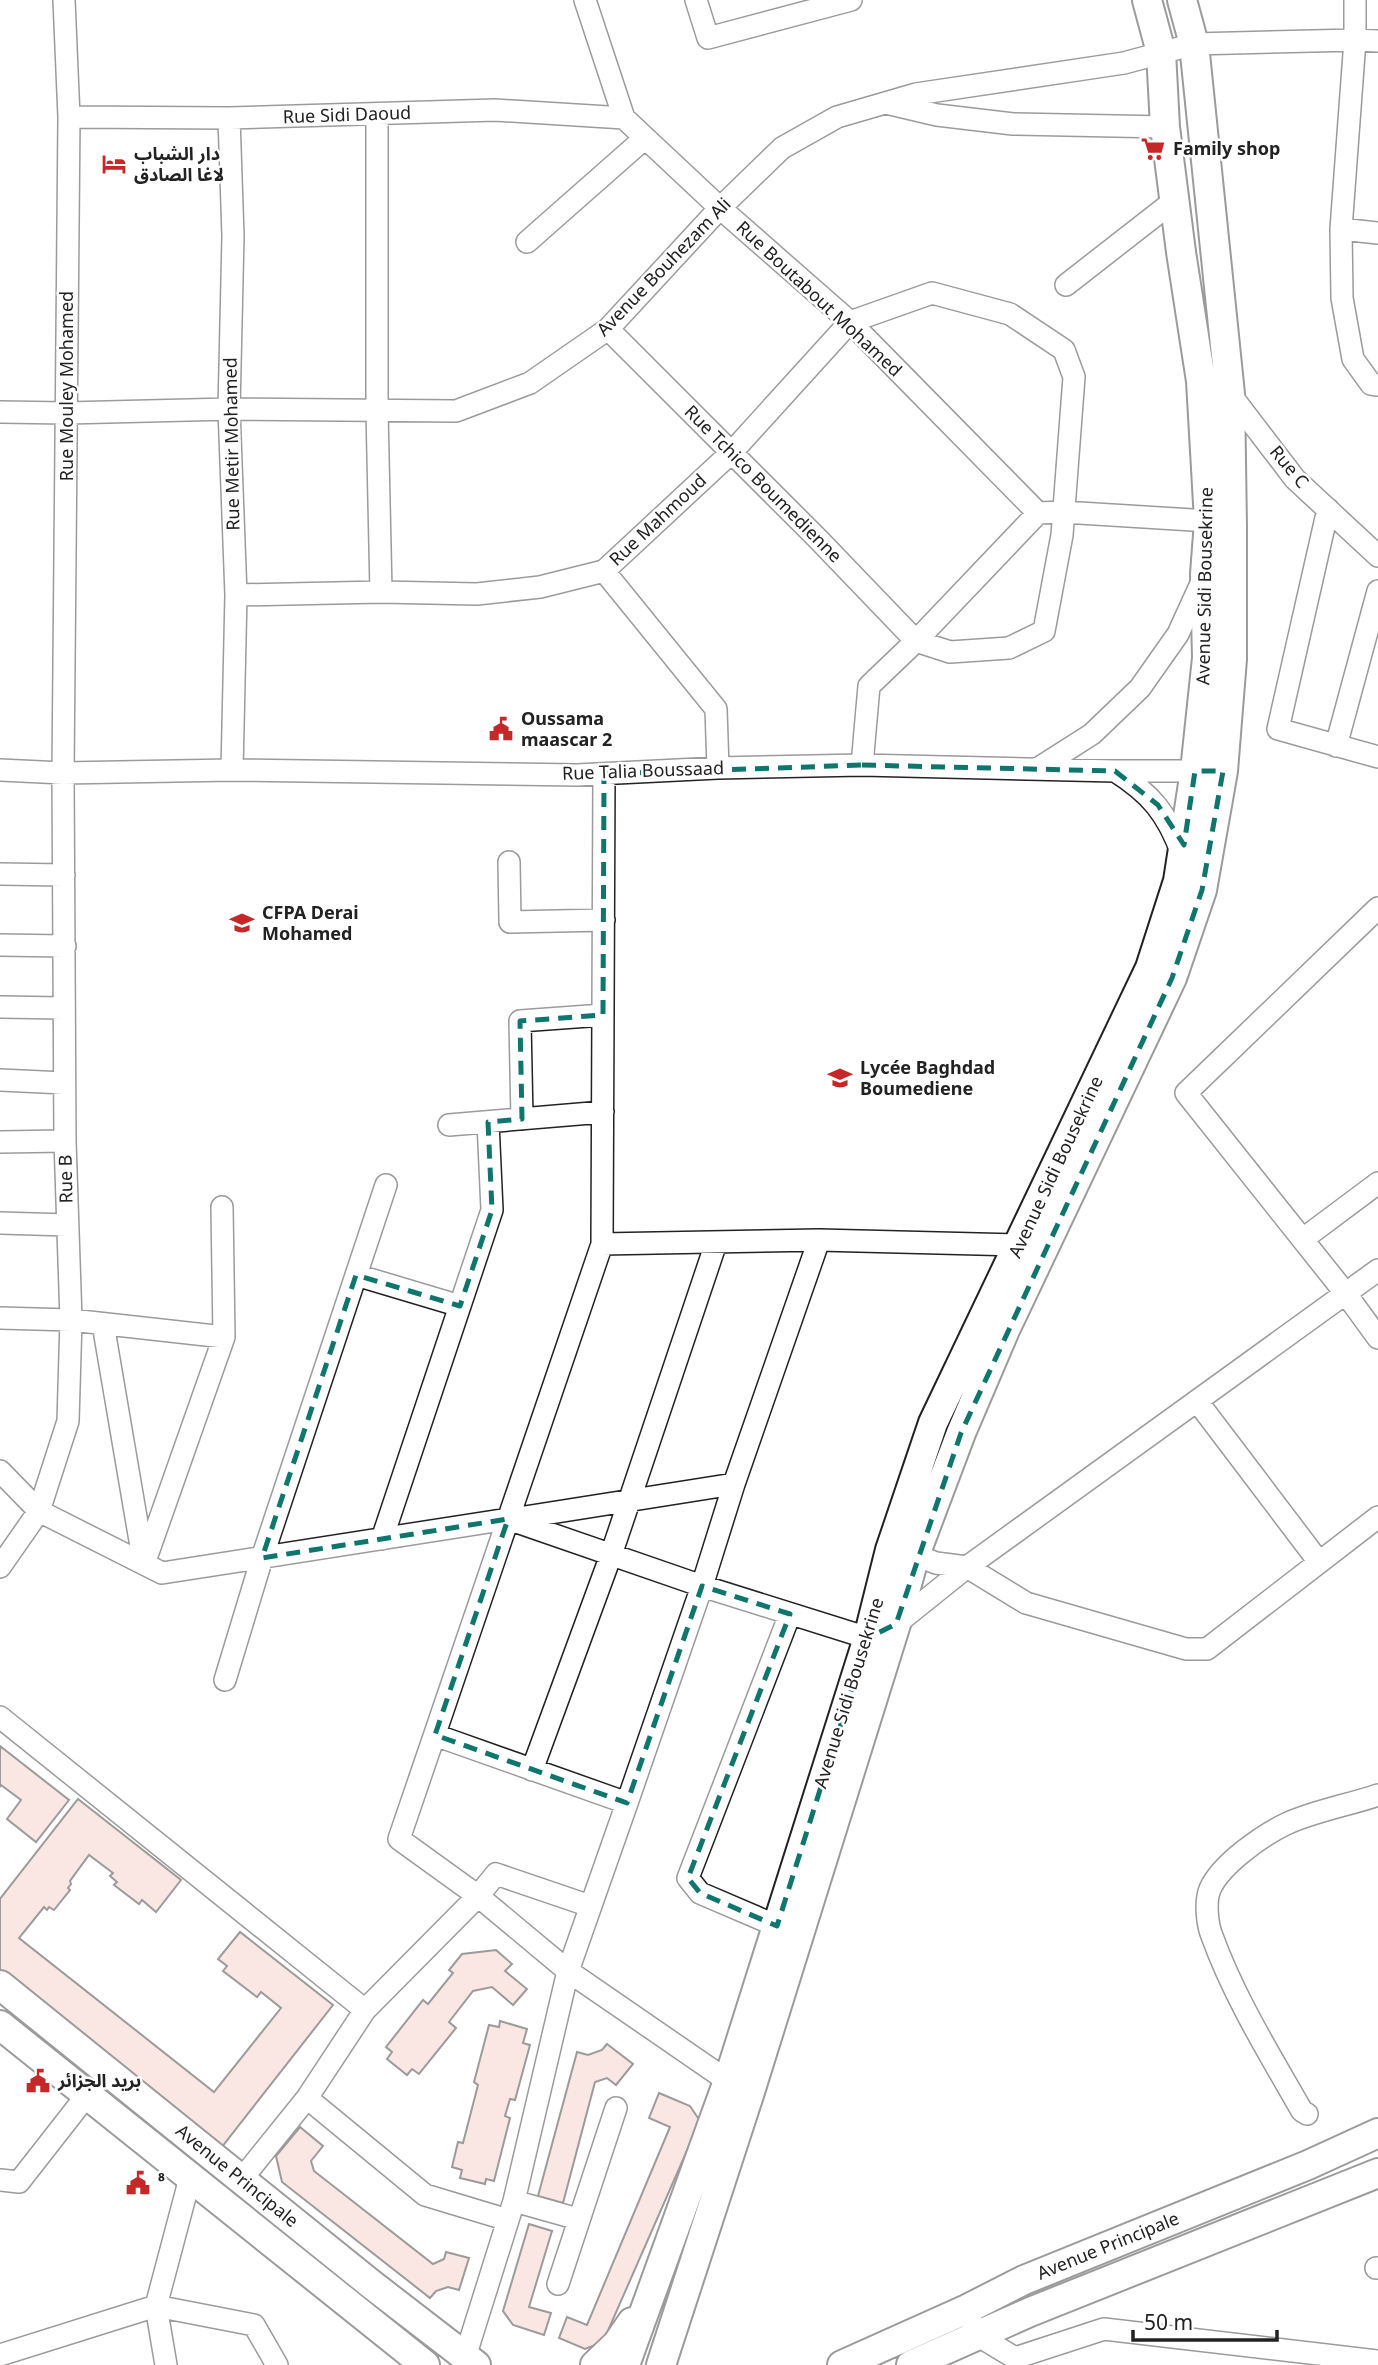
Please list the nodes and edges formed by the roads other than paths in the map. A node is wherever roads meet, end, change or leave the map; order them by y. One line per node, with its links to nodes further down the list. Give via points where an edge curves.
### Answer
1 (64, 0): 14 (street, Rue Mouley Mohamed)
2 (585, 0): 16 (street, Rue Boutabout Mohamed)
3 (696, 0): 4 (street, via 708,38)
4 (851, 0)
5 (1147, 0): 11 (main road, Avenue Sidi Bousekrine)
6 (1182, 0): 10 (main road)
7 (1355, 0): 8 (street)
8 (1355, 40): 9 (street, Avenue Bouhezam Ali); 10 (street, Avenue Bouhezam Ali); 21 (street)
9 (1378, 41)
10 (1194, 44): 11 (street, Avenue Bouhezam Ali); 29 (main road)
11 (1161, 52): 12 (street, Avenue Bouhezam Ali, via 1124,63 916,94); 17 (main road, Avenue Sidi Bousekrine)
12 (884, 103): 17 (street, via 1013,124); 20 (street, Avenue Bouhezam Ali, via 837,117 782,148)
13 (377, 115): 15 (street, Rue Sidi Daoud); 16 (street, Rue Sidi Daoud, via 495,110); 31 (street)
14 (69, 117): 15 (street, Rue Sidi Daoud); 33 (street, Rue Mouley Mohamed)
15 (229, 118): 30 (street, Rue Metir Mohamed, via 233,236)
16 (624, 118): 18 (street, Rue Boutabout Mohamed)
17 (1165, 127): 19 (main road, Avenue Sidi Bousekrine)
18 (645, 138): 20 (street, Rue Boutabout Mohamed); 23 (street)
19 (1175, 200): 24 (street); 27 (main road, Avenue Sidi Bousekrine)
20 (720, 208): 25 (street, Rue Boutabout Mohamed); 26 (street, Avenue Bouhezam Ali)
21 (1341, 229): 22 (street); 28 (street, via 1342,298 1353,359 1371,384)
22 (1378, 233)
23 (527, 242)
24 (1066, 285)
25 (849, 322): 34 (street, Rue Mahmoud); 36 (street, via 932,293 1010,314 1063,350 1074,377); 37 (street, Rue Boutabout Mohamed)
26 (608, 329): 31 (street, Avenue Bouhezam Ali, via 530,383 456,411); 34 (street, Rue Tchico Boumedienne)
27 (1201, 381): 29 (street, Rue C); 38 (main road, Avenue Sidi Bousekrine)
28 (1378, 385)
29 (1230, 394): 35 (street, Rue C, via 1295,479); 55 (main road, via 1232,659)
30 (229, 409): 31 (street, Avenue Bouhezam Ali); 33 (street, Avenue Bouhezam Ali); 44 (street, Rue Metir Mohamed)
31 (377, 411): 43 (street)
32 (0, 412): 33 (street, Avenue Bouhezam Ali)
33 (67, 413): 56 (street, Rue Mouley Mohamed)
34 (732, 452): 40 (street, Rue Mahmoud); 45 (street, Rue Tchico Boumedienne)
35 (1328, 509): 39 (street, Rue C); 46 (street, via 1278,729)
36 (1063, 512): 37 (street); 38 (street); 45 (street, via 1044,631 1009,648 950,652)
37 (1038, 513): 45 (street)
38 (1209, 521): 41 (main road, Avenue Sidi Bousekrine)
39 (1378, 556)
40 (604, 571): 43 (street, Rue Mahmoud, via 540,587 477,594); 49 (street, via 716,709)
41 (1205, 574): 50 (street, via 1178,634 1140,688 1093,734); 54 (main road, Avenue Sidi Bousekrine, via 1207,658)
42 (1378, 591): 46 (street)
43 (381, 593): 44 (street, Rue Mahmoud)
44 (236, 595): 52 (street, Rue Metir Mohamed)
45 (916, 641): 48 (street, via 869,685)
46 (1336, 746): 47 (street)
47 (1378, 757)
48 (862, 765): 49 (street, Rue Talia Boussaad); 50 (street, Rue Talia Boussaad)
49 (718, 768): 57 (street, Rue Talia Boussaad)
50 (1037, 769): 53 (street, Rue Talia Boussaad)
51 (0, 770): 56 (street, Rue Talia Boussaad)
52 (232, 770): 56 (street, Rue Talia Boussaad); 57 (street, Rue Talia Boussaad)
53 (1115, 771): 54 (street, Rue Talia Boussaad); 58 (street, via 1158,805)
54 (1195, 771): 55 (street, Rue Talia Boussaad); 58 (main road, Avenue Sidi Bousekrine)
55 (1223, 771): 105 (main road, via 1202,890 1172,978 1005,1330)
56 (63, 773): 61 (street, Rue B)
57 (604, 774): 63 (street)
58 (1182, 854): 86 (main road, Avenue Sidi Bousekrine, via 1150,968)
59 (509, 862): 63 (street, via 510,922)
60 (0, 874): 61 (street)
61 (64, 875): 65 (street, Rue B)
62 (1378, 908): 83 (street, via 1186,1093)
63 (604, 920): 68 (street)
64 (0, 945): 65 (street)
65 (65, 946): 67 (street, Rue B)
66 (0, 1007): 67 (street)
67 (63, 1008): 70 (street, Rue B)
68 (603, 1015): 71 (street); 72 (street, via 520,1021)
69 (0, 1080): 70 (street)
70 (64, 1083): 75 (street, Rue B)
71 (603, 1112): 72 (street); 85 (street)
72 (522, 1119): 73 (street)
73 (488, 1122): 74 (street); 90 (street, via 492,1210)
74 (449, 1125)
75 (65, 1141): 76 (street); 81 (street, Rue B)
76 (0, 1142)
77 (1378, 1183): 83 (street)
78 (386, 1185): 88 (street)
79 (222, 1206): 94 (street)
80 (0, 1223): 81 (street)
81 (67, 1225): 92 (street, Rue B)
82 (819, 1240): 84 (street); 86 (street); 98 (street)
83 (1303, 1240): 89 (street)
84 (716, 1243): 85 (street); 99 (street)
85 (602, 1244): 102 (street)
86 (1020, 1245): 114 (main road, Avenue Sidi Bousekrine, via 933,1423 890,1550)
87 (1378, 1270): 89 (street)
88 (356, 1275): 90 (street); 106 (street)
89 (1346, 1294): 95 (street); 96 (street)
90 (460, 1306): 103 (street)
91 (0, 1318): 92 (street)
92 (71, 1321): 93 (street); 100 (street, Rue B, via 68,1421)
93 (103, 1324): 94 (street); 108 (street)
94 (224, 1337): 108 (street)
95 (1378, 1338)
96 (1197, 1401): 107 (street); 110 (street)
97 (0, 1471): 100 (street)
98 (734, 1484): 99 (street); 111 (street)
99 (629, 1502): 102 (street); 104 (street)
100 (39, 1511): 108 (street); 109 (street, Rue B)
101 (1378, 1517): 107 (street)
102 (508, 1519): 103 (street); 104 (street); 117 (street)
103 (382, 1539): 106 (street)
104 (611, 1555): 111 (street); 118 (street)
105 (915, 1555): 110 (street); 113 (main road)
106 (262, 1558): 108 (street, via 162,1573); 115 (street)
107 (1320, 1562): 110 (street, via 1207,1649 1186,1649 1026,1603)
108 (144, 1564)
109 (0, 1567)
110 (967, 1567): 113 (street)
111 (702, 1586): 112 (street); 120 (street)
112 (790, 1614): 114 (street); 123 (street, via 688,1878 700,1893)
113 (896, 1624): 114 (street); 153 (main road)
114 (867, 1638): 123 (main road, Avenue Sidi Bousekrine)
115 (225, 1679)
116 (0, 1717): 126 (street)
117 (435, 1735): 118 (street); 121 (street, via 399,1839)
118 (532, 1770): 120 (street)
119 (1376, 1799): 132 (street, via 1287,1823 1240,1853 1209,1889 1211,1934 1277,2067)
120 (627, 1803): 122 (street)
121 (478, 1896): 122 (street, via 496,1874); 124 (street); 126 (street)
122 (590, 1906): 124 (street)
123 (777, 1926): 128 (main road, Avenue Sidi Bousekrine)
124 (568, 1971): 128 (street); 138 (street)
125 (0, 1985): 137 (main road, Avenue Principale)
126 (365, 2010): 130 (street)
127 (0, 2025): 129 (main road, Avenue Principale)
128 (728, 2081): 141 (main road, Avenue Sidi Bousekrine)
129 (87, 2095): 135 (main road, Avenue Principale); 136 (street, via 19,2182)
130 (307, 2098): 137 (street); 138 (street, via 425,2195)
131 (616, 2108): 139 (street)
132 (1307, 2114)
133 (1378, 2133): 143 (main road, Avenue Principale, via 1024,2280)
134 (1378, 2173): 143 (main road, Avenue Principale, via 1030,2312)
135 (190, 2178): 142 (street); 150 (main road, Avenue Principale)
136 (0, 2180)
137 (241, 2180): 147 (main road, Avenue Principale)
138 (511, 2210): 139 (street); 147 (street)
139 (578, 2219): 140 (street)
140 (558, 2284)
141 (652, 2294): 151 (main road, via 617,2344); 152 (main road)
142 (156, 2306): 144 (street); 148 (street); 149 (street, via 254,2325)
143 (972, 2322): 146 (street); 154 (main road, Avenue Principale); 155 (main road, Avenue Principale)
144 (0, 2355)
145 (1378, 2361): 146 (street, via 1104,2329)
146 (1019, 2362)
147 (474, 2363)
148 (166, 2365)
149 (277, 2365)
150 (425, 2365)
151 (595, 2365)
152 (625, 2365)
153 (661, 2365)
154 (842, 2365)
155 (911, 2365)

